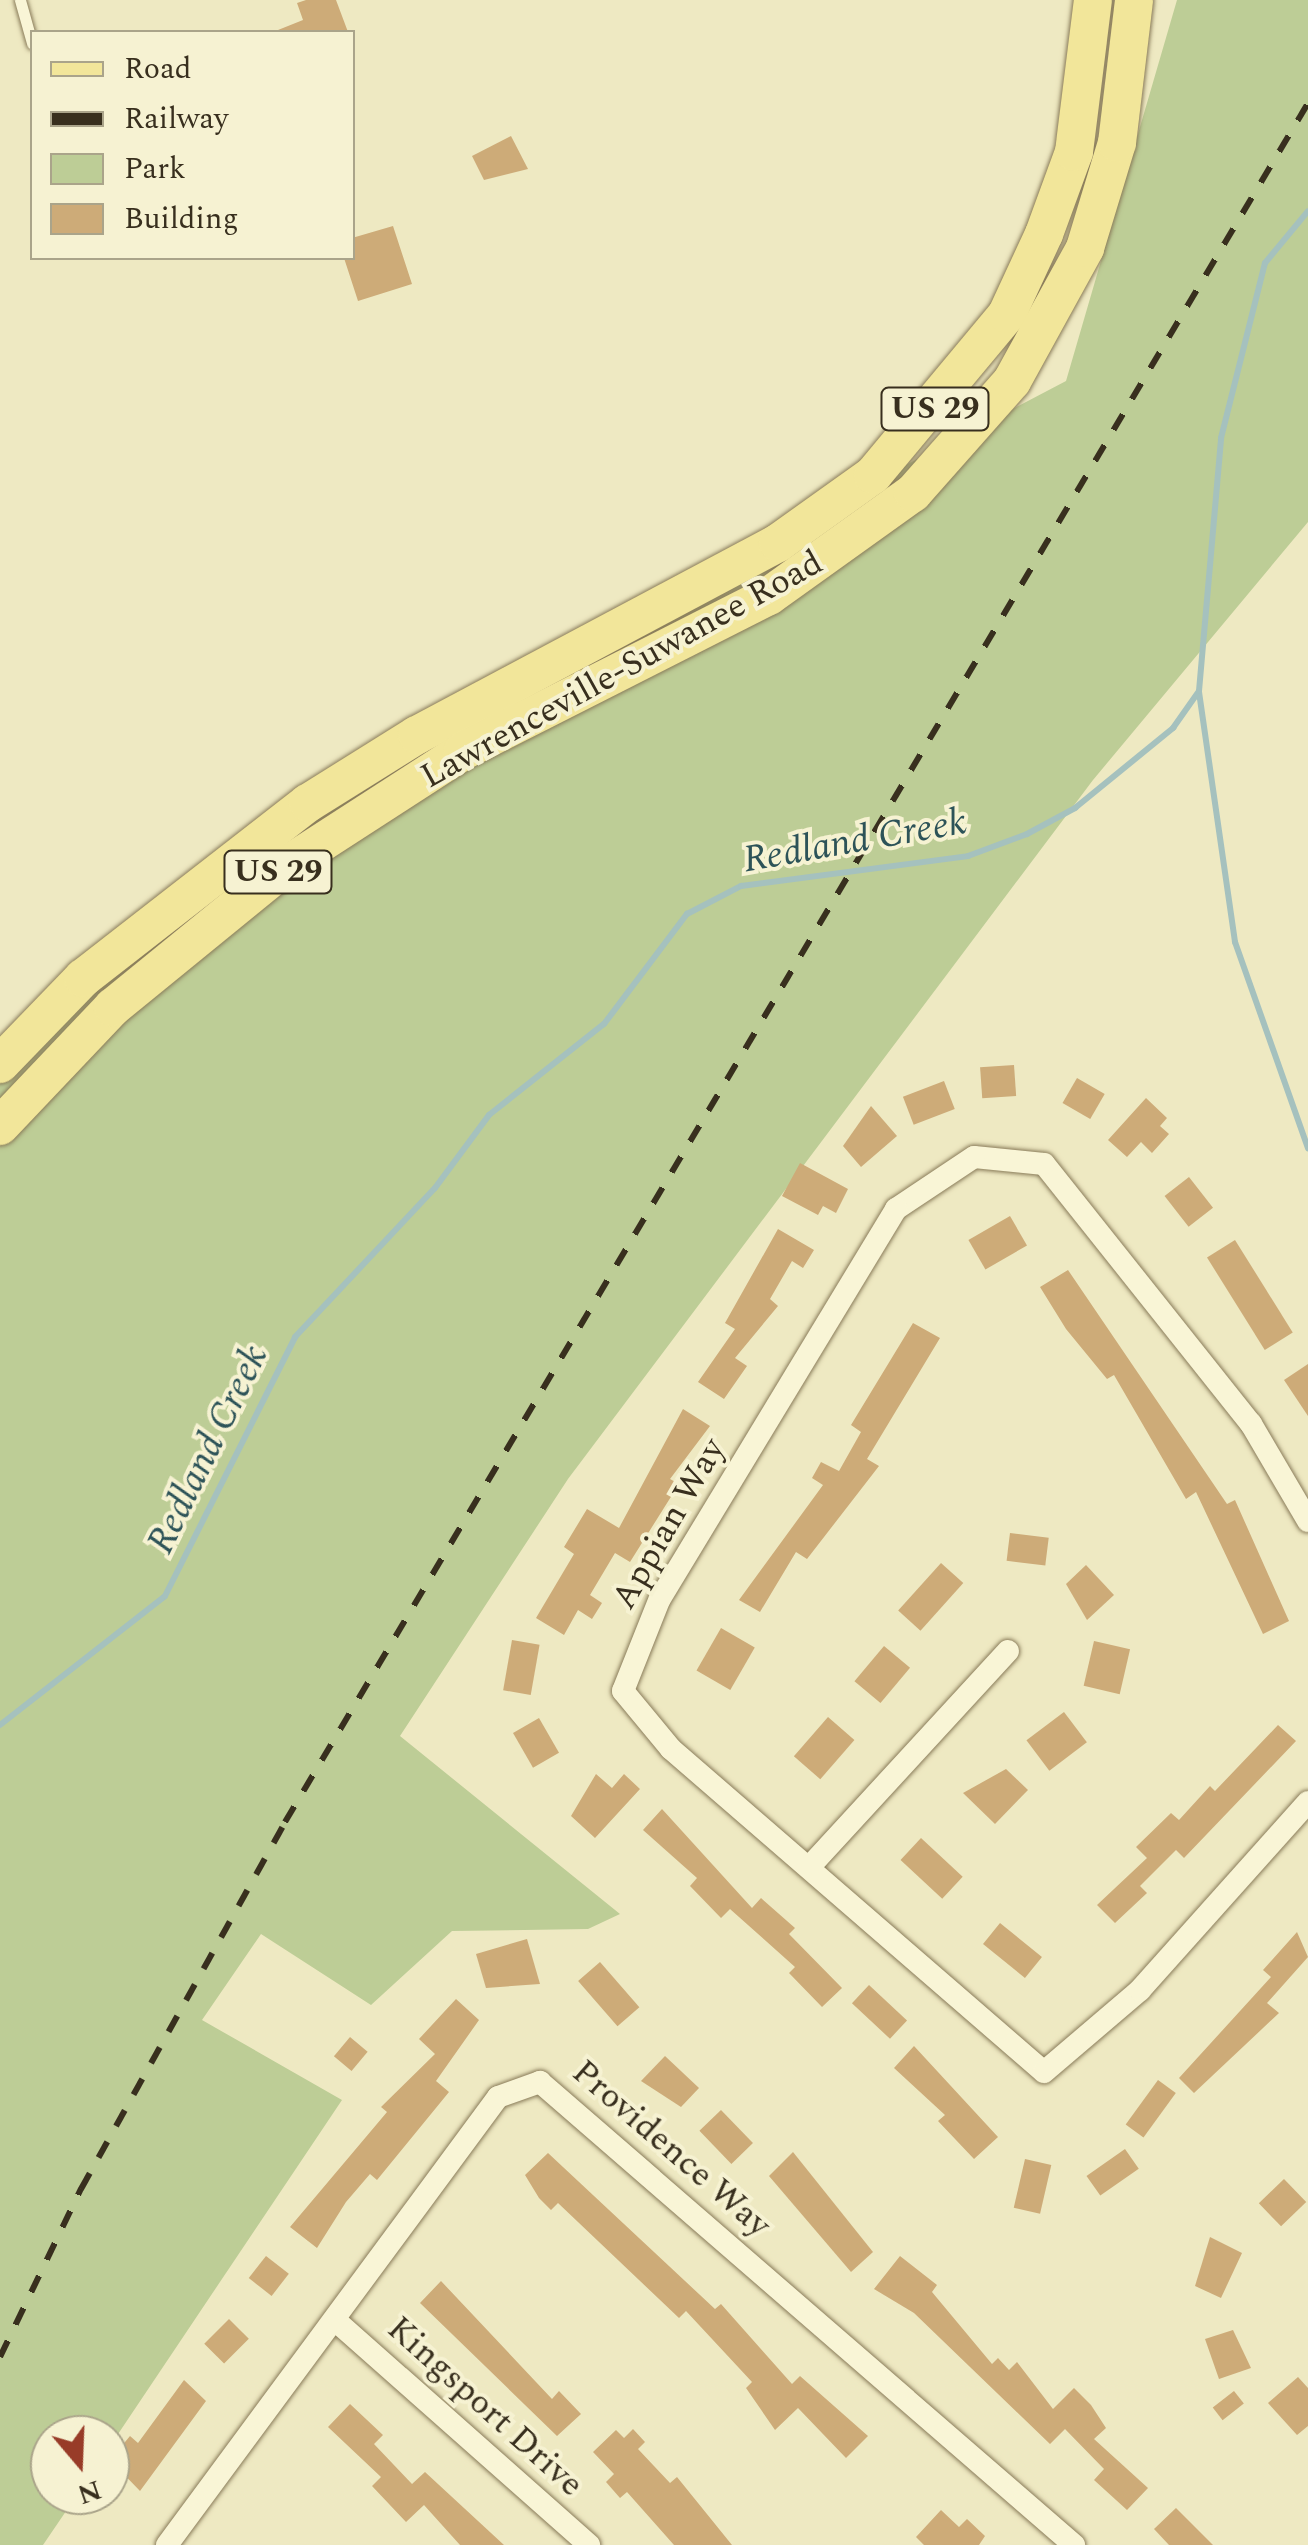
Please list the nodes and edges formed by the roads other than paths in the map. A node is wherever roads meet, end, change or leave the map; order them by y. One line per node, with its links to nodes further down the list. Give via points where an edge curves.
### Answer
1 (20, 0): 4 (lane)
2 (1092, 0): 5 (main road, Lawrenceville-Suwanee Road / US 29, via 1074,152)
3 (1134, 0): 6 (main road, Lawrenceville-Suwanee Road / US 29, via 1117,143)
4 (30, 35)
5 (1044, 234): 6 (main road); 7 (main road, Lawrenceville-Suwanee Road / US 29, via 1007,314 873,475 778,543)
6 (1085, 248): 8 (main road, Lawrenceville-Suwanee Road / US 29, via 1012,381 913,493 769,596)
7 (596, 639): 8 (main road); 9 (main road, Lawrenceville-Suwanee Road / US 29, via 308,803)
8 (616, 674): 10 (main road, Lawrenceville-Suwanee Road / US 29, via 463,751 287,865)
9 (83, 978): 10 (main road); 11 (main road, Lawrenceville-Suwanee Road / US 29)
10 (113, 1007): 12 (main road, Lawrenceville-Suwanee Road / US 29)
11 (0, 1064)
12 (0, 1126)
13 (1308, 1522): 16 (street, Appian Way, via 1252,1424 1044,1164 974,1157 896,1209 660,1598 623,1690 671,1749)
14 (1008, 1651): 16 (street)
15 (1308, 1802): 16 (street, Appian Way, via 1140,1990 1044,2072)
16 (813, 1863)
17 (336, 2321): 18 (street, Providence Way); 19 (street, Kingsport Drive); 20 (street, Providence Way, via 498,2097 540,2082)
18 (167, 2545)
19 (589, 2545)
20 (1074, 2545)

